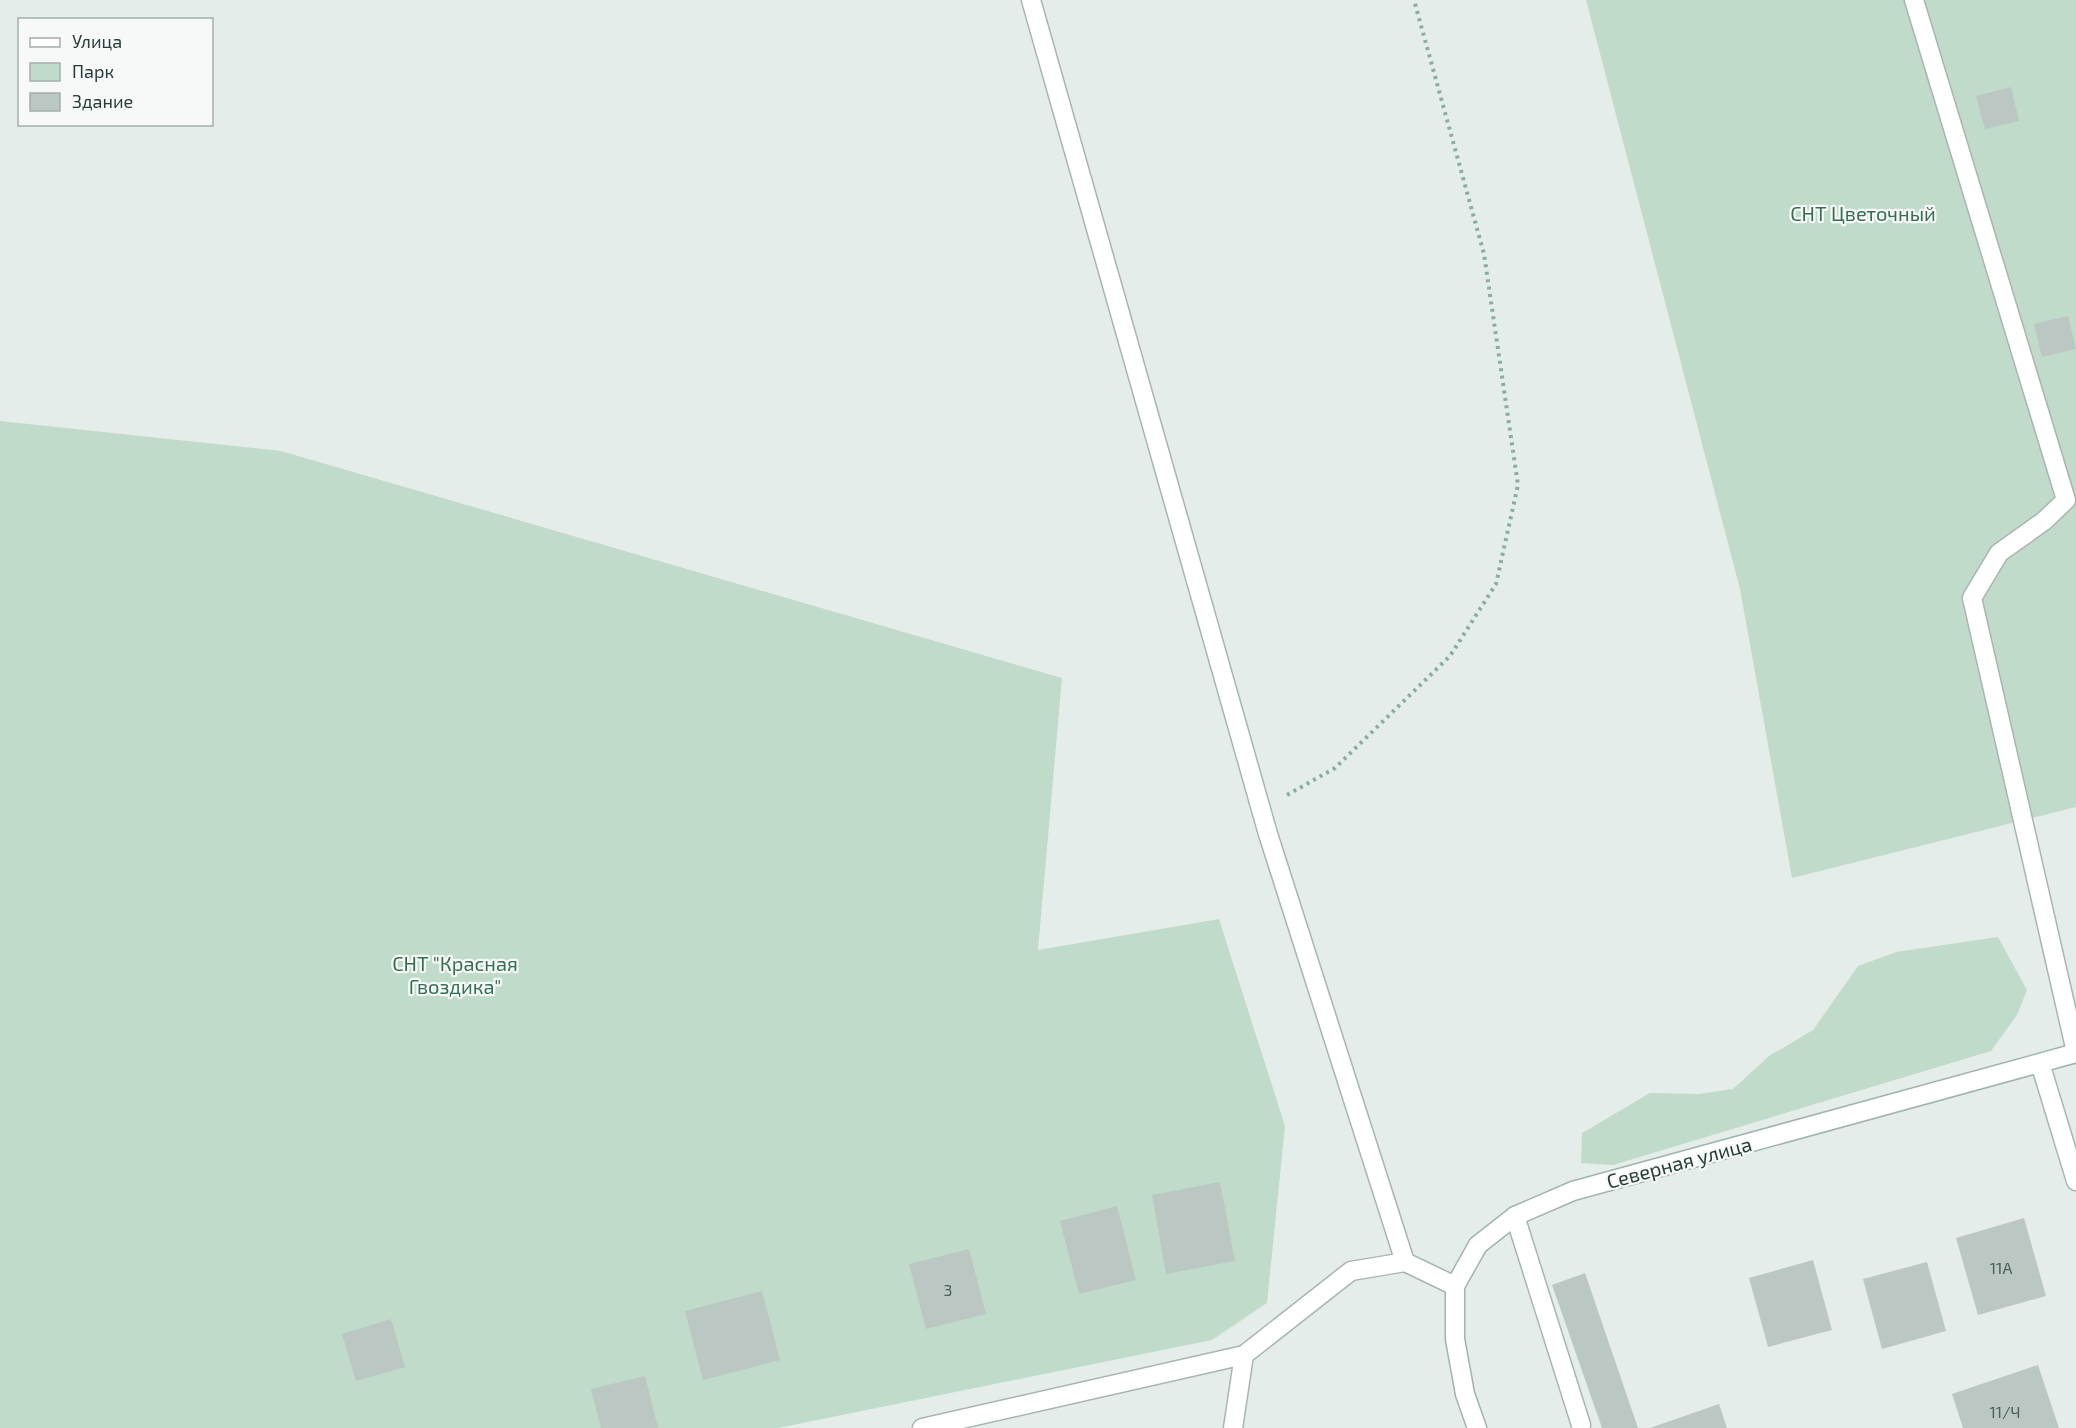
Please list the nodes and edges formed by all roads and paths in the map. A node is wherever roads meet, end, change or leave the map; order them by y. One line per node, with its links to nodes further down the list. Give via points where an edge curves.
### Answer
1 (1031, 0): 5 (street)
2 (1414, 0): 5 (path, via 1484,254 1518,484 1496,584 1450,656 1335,768)
3 (1914, 0): 4 (street)
4 (2071, 496): 6 (street, via 2044,522 1999,553 1972,598)
5 (1261, 810): 10 (street)
6 (2076, 1053): 7 (street, Северная улица)
7 (2040, 1063): 8 (street); 9 (street, Северная улица, via 1574,1191)
8 (2076, 1181)
9 (1515, 1216): 11 (street, Северная улица, via 1479,1245); 13 (street)
10 (1405, 1262): 11 (street); 12 (street, via 1351,1271)
11 (1455, 1286): 16 (street, via 1455,1339 1465,1394)
12 (1244, 1355): 14 (street); 15 (street)
13 (1581, 1425)
14 (922, 1428)
15 (1233, 1428)
16 (1477, 1428)

